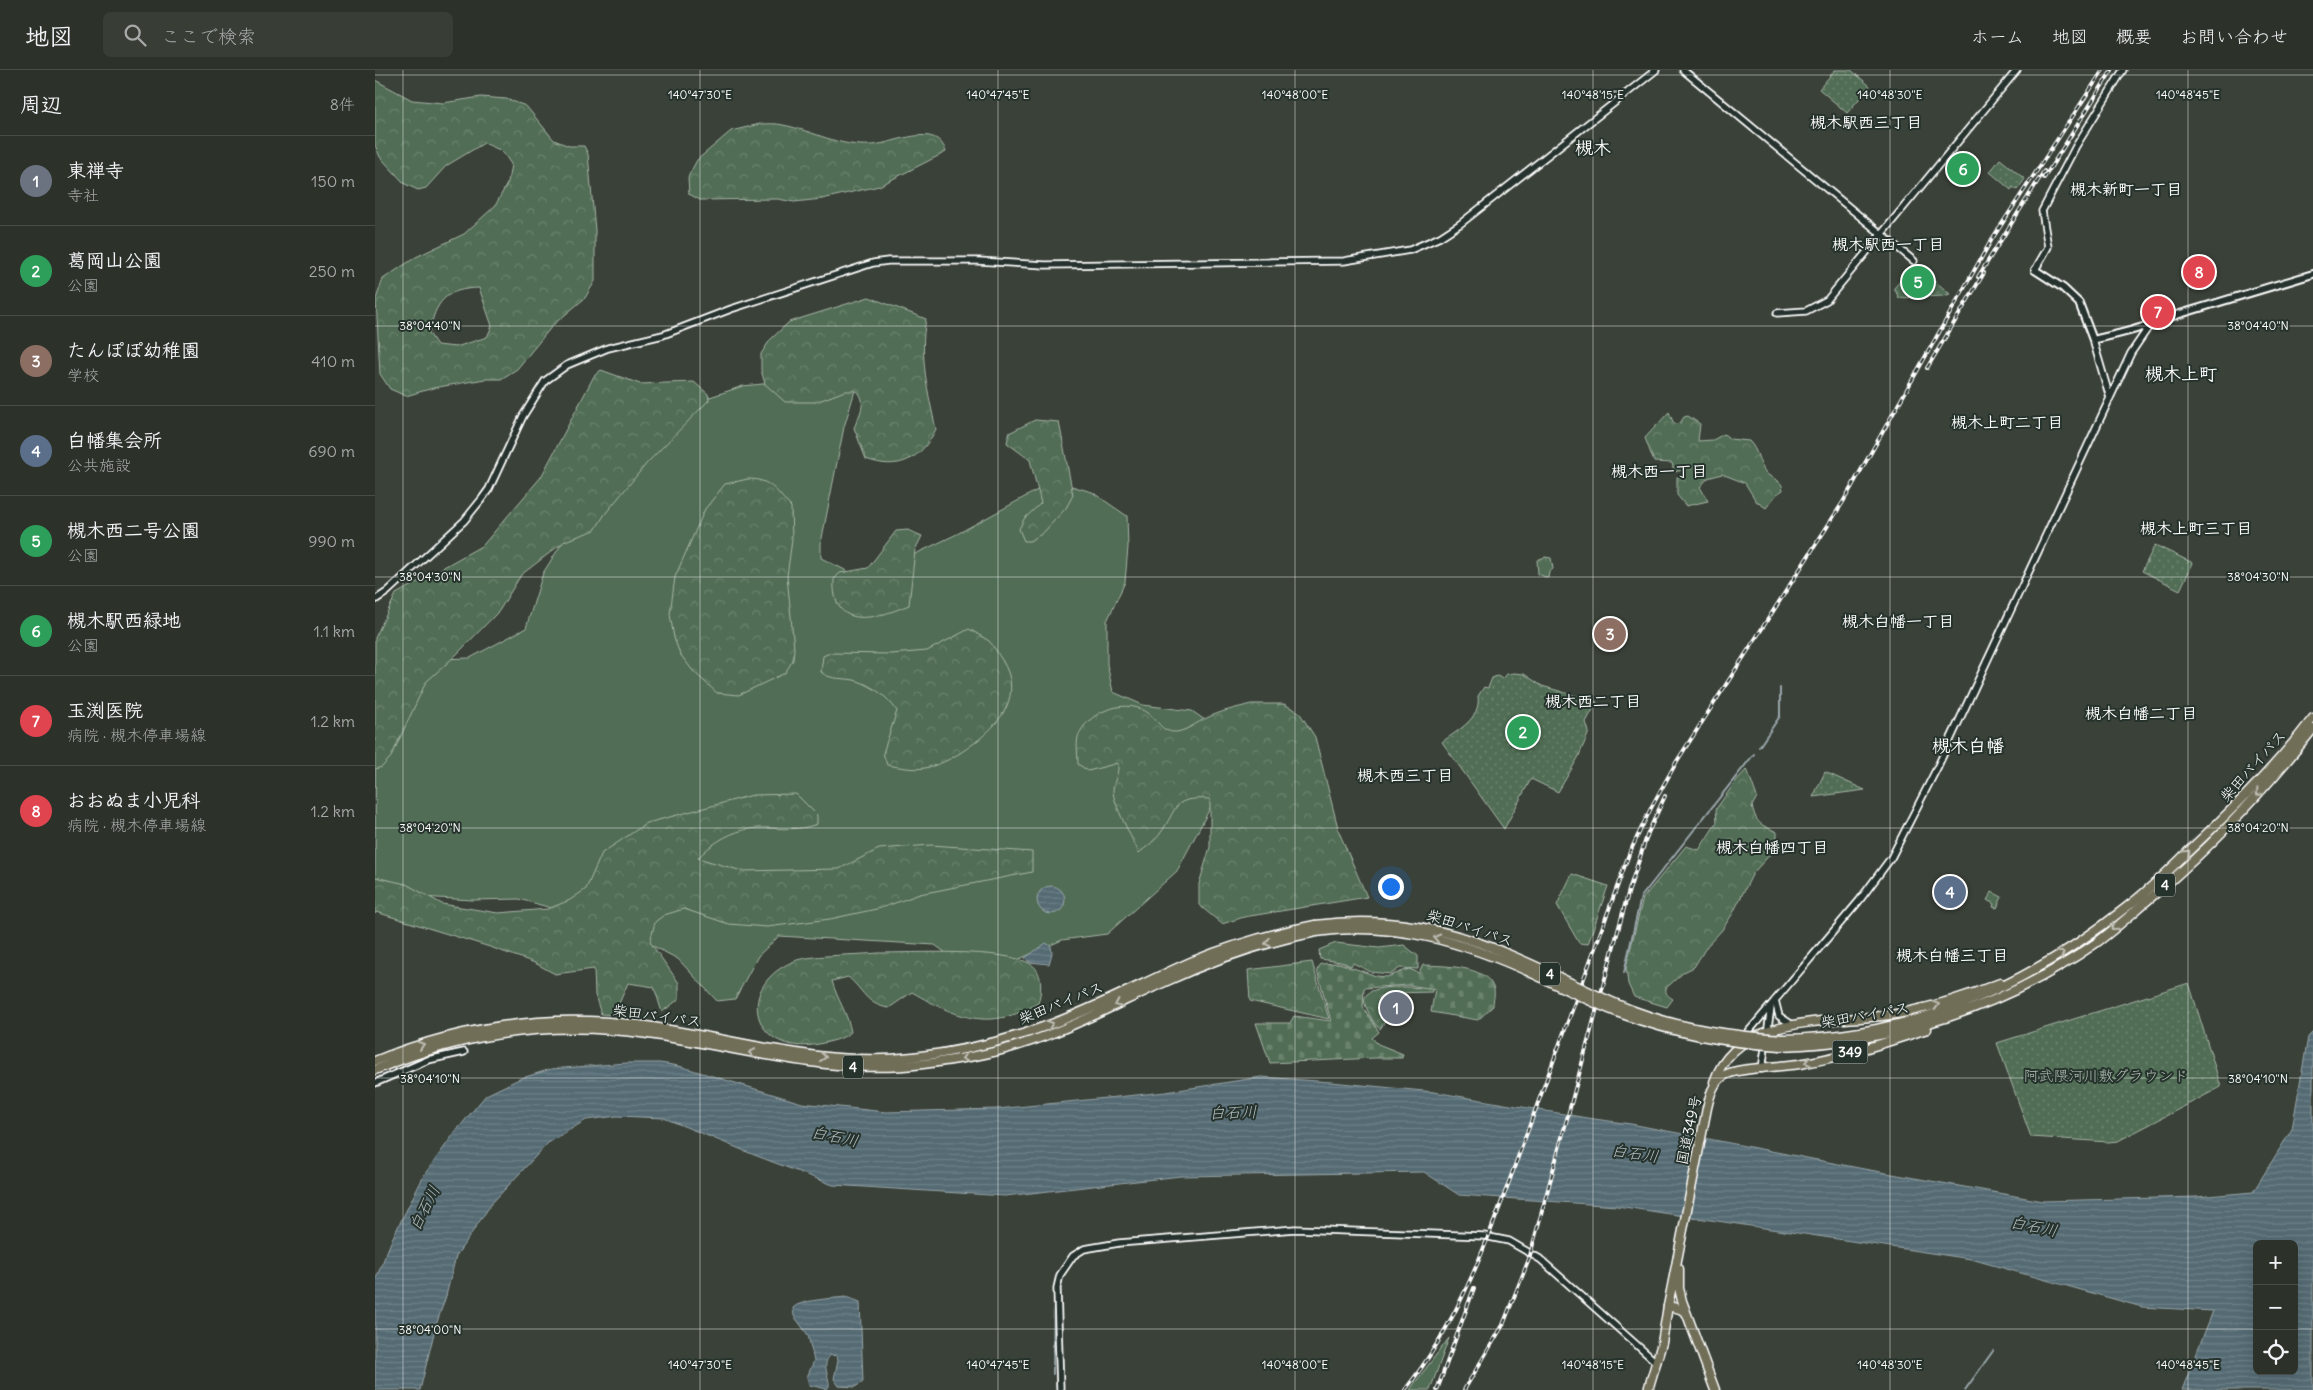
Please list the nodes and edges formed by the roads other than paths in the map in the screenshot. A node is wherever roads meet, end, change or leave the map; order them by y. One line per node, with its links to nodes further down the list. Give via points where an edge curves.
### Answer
1 (1656, 70): 13 (street, via 1460,224 1409,250 1344,261 1257,264 1045,265 887,261 851,269 663,335 589,354 545,381 523,416 489,488 473,510)
2 (1683, 70): 5 (street)
3 (2017, 70): 5 (street)
4 (2123, 70): 7 (street, via 2076,146 2043,211 2048,247)
5 (1881, 235): 6 (street); 9 (street, via 1827,300 1805,311)
6 (1914, 261)
7 (2035, 270): 11 (main road, via 2079,303)
8 (2313, 274): 10 (main road)
9 (1777, 313)
10 (2151, 325): 11 (main road); 12 (street, via 2131,353)
11 (2093, 340): 12 (street)
12 (2110, 398): 18 (street, via 1900,843 1859,901)
13 (375, 600)
14 (2313, 718): 17 (main road, 柴田バイパス / 4, one-way to 14, via 2090,936 2130,905 2241,801)
15 (2313, 729): 19 (main road, 柴田バイパス / 4, one-way to 19, via 2256,797 2153,895 2096,942 2038,978)
16 (1315, 929): 22 (main road, 柴田バイパス / 4, bridge, via 1375,922 1436,929 1517,958 1610,1002 1657,1019 1719,1033); 25 (main road, 柴田バイパス / 4, one-way to 16, via 446,1037 543,1021 638,1025 789,1053 841,1059 882,1060 950,1052 1047,1026 1219,951 1272,934); 27 (main road, 柴田バイパス / 4, one-way to 27, via 1234,953 1075,1024 1020,1045 977,1056 901,1066 838,1066 781,1059 648,1034 558,1028 510,1032 458,1042)
17 (2019, 979): 20 (main road, 349, one-way to 17, via 1903,1013); 22 (main road, 柴田バイパス / 4, via 1952,1009 1895,1025)
18 (1773, 1003): 20 (street, via 1779,1016); 21 (street); 24 (street)
19 (1986, 1003): 22 (main road, 柴田バイパス / 4, via 1896,1033 1830,1044); 26 (main road, 国道349号 / 349, one-way to 26, via 1951,1021 1878,1045 1804,1064)
20 (1791, 1024): 21 (main road, 349)
21 (1767, 1030): 24 (main road, 349); 26 (street)
22 (1782, 1042)
23 (463, 1052): 28 (street, via 428,1060)
24 (1732, 1053): 29 (main road, 349, via 1719,1070)
25 (375, 1062)
26 (1762, 1069): 29 (main road, 国道349号 / 349, via 1730,1073)
27 (375, 1070)
28 (375, 1084)
29 (1712, 1088): 30 (main road, 国道349号 / 349)
30 (1678, 1254): 31 (main road, 国道349号 / 349); 32 (main road, 349, via 1679,1288)
31 (1669, 1306): 32 (main road); 33 (main road, 国道349号)
32 (1686, 1313): 36 (main road, 349)
33 (1657, 1363): 34 (street, via 1540,1259 1509,1241 1484,1236 1295,1229 1119,1242 1084,1249 1073,1256 1060,1275 1057,1288); 35 (main road, 国道349号)
34 (1060, 1390)
35 (1648, 1390)
36 (1715, 1390)

